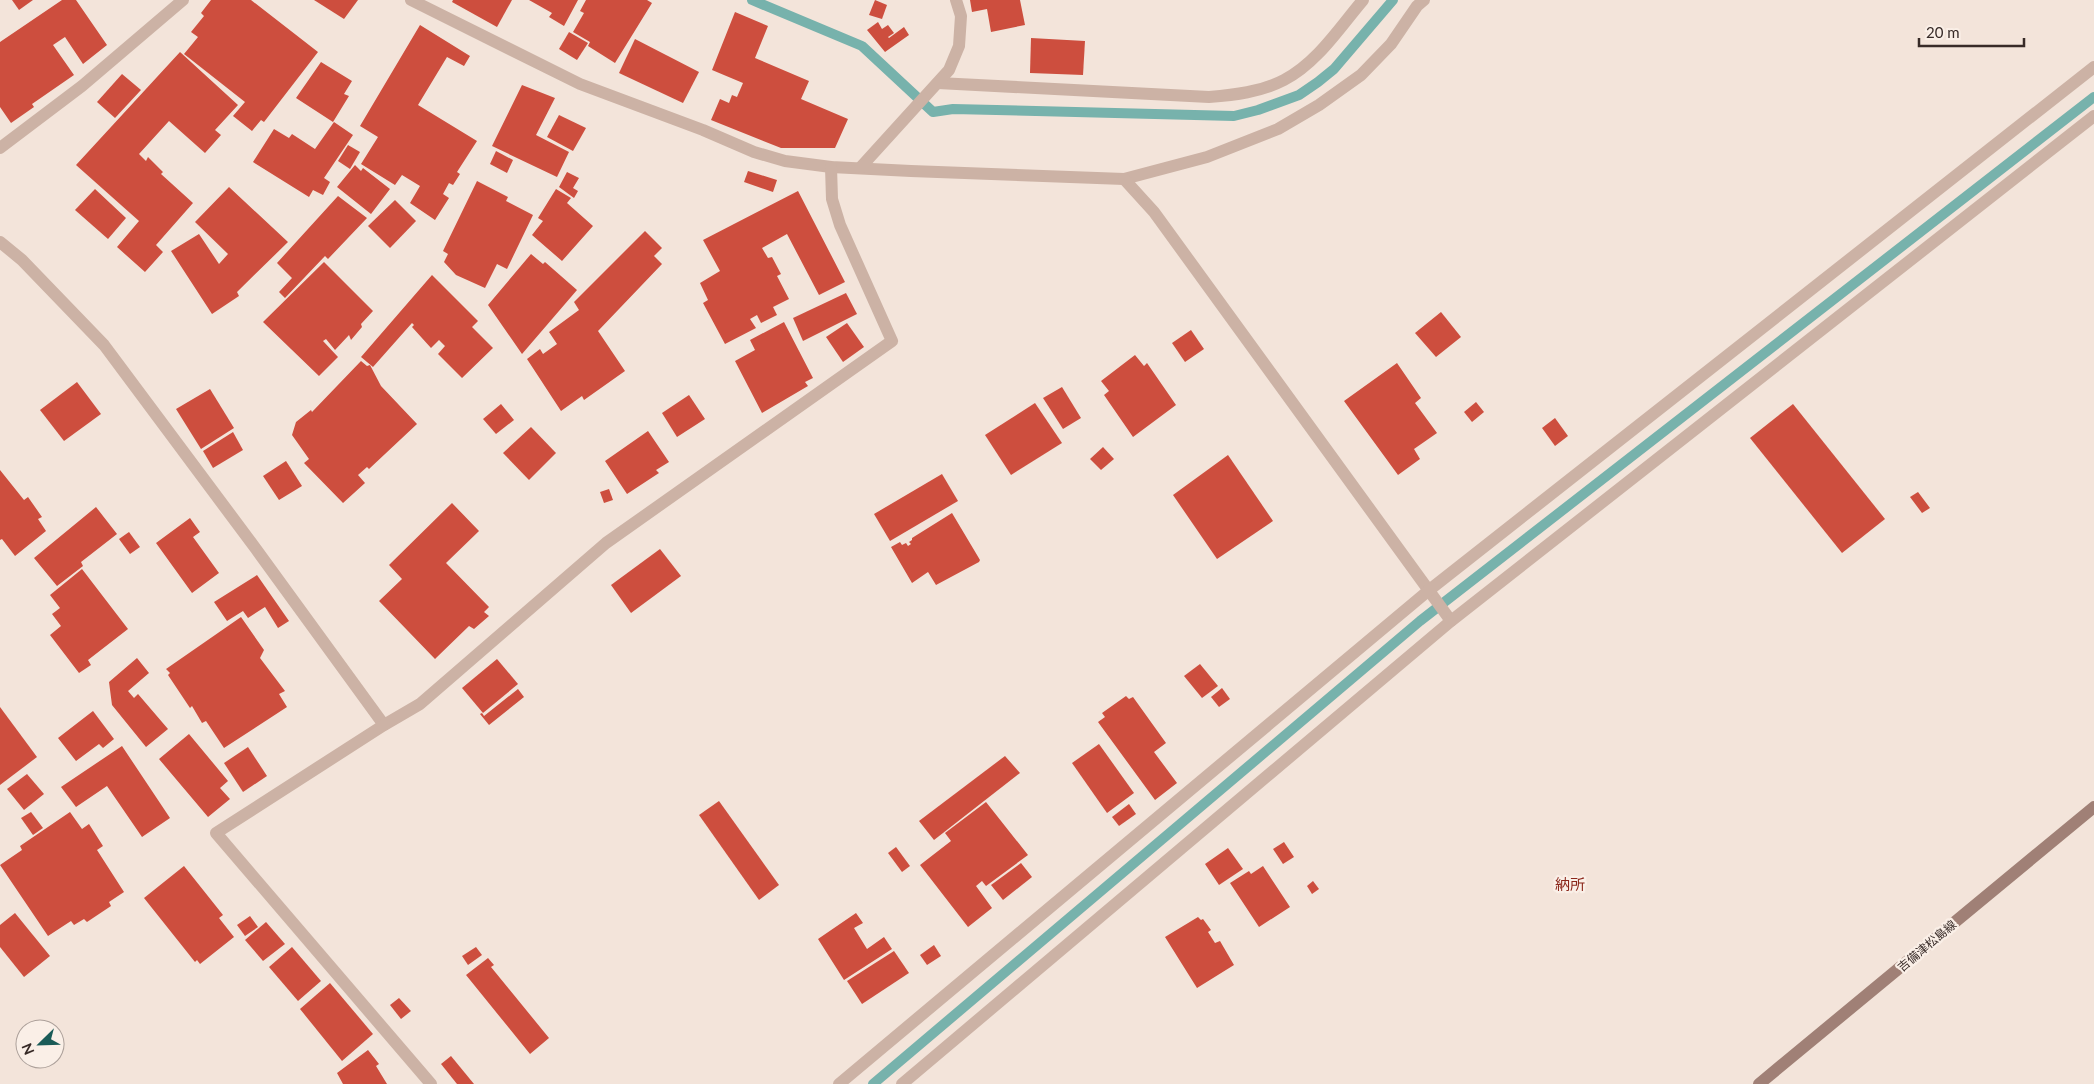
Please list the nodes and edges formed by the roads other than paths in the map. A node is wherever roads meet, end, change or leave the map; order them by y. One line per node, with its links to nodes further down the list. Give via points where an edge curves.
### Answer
1 (183, 0): 9 (street, via 82,86)
2 (412, 0): 10 (street, via 580,84 754,152 785,161)
3 (956, 0): 7 (street, via 961,16 959,46 949,70)
4 (1363, 0): 7 (street, via 1301,69 1284,80 1239,94 1209,97)
5 (1424, 0): 12 (street, via 1391,44 1361,75 1319,105 1278,129 1207,157)
6 (2094, 67): 14 (street)
7 (936, 86): 11 (street)
8 (2094, 116): 15 (street)
9 (0, 148)
10 (831, 167): 11 (street); 16 (street, via 832,199 840,224 892,341 606,543 420,704)
11 (860, 168): 12 (street)
12 (1124, 180): 14 (street, via 1154,212)
13 (0, 242): 16 (street, via 22,260 104,345)
14 (1428, 591): 15 (street); 19 (street)
15 (1451, 621): 20 (street)
16 (384, 725): 18 (street, via 216,833)
17 (2094, 807): 21 (main road, 吉備津松島線)
18 (431, 1084)
19 (839, 1084)
20 (902, 1084)
21 (1759, 1084)

